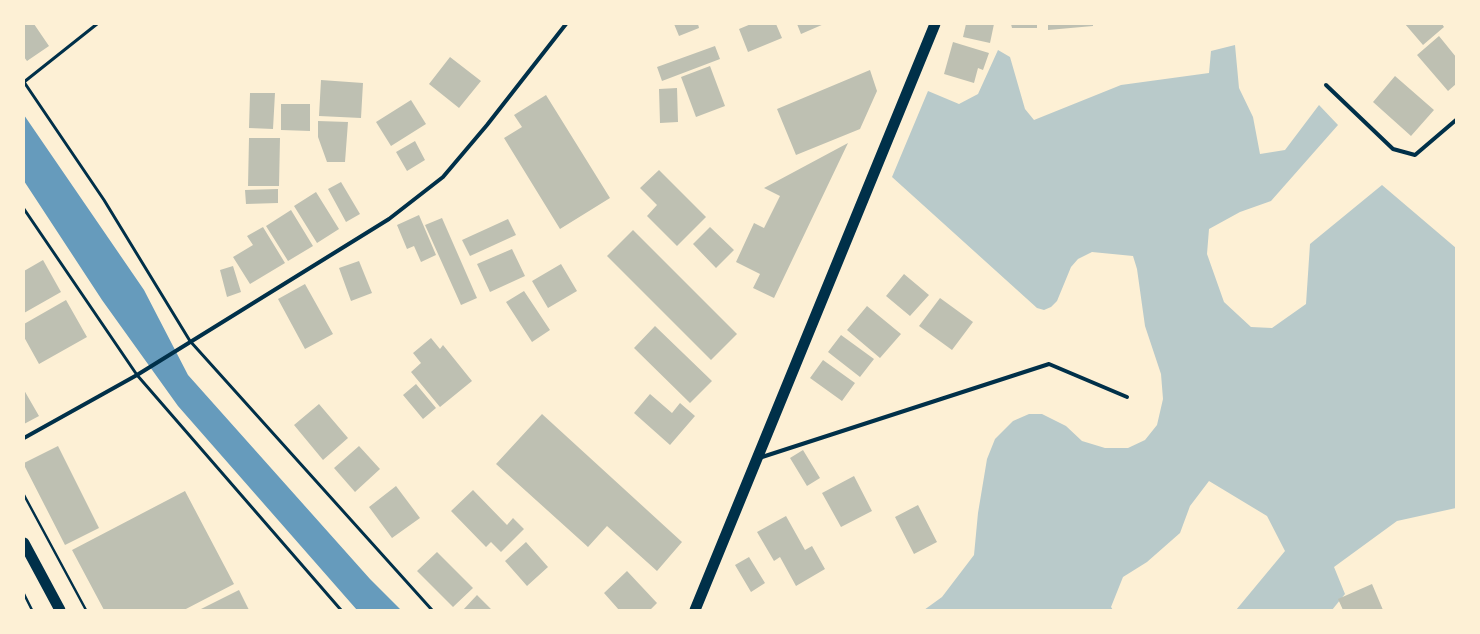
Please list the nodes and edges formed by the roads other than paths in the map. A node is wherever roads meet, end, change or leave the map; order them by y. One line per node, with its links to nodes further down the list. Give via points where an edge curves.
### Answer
1 (97, 24): 4 (lane)
2 (566, 24): 8 (street, via 488,125 443,176 389,219)
3 (935, 24): 12 (highway)
4 (24, 82): 8 (lane, via 104,200)
5 (1326, 85): 6 (street, via 1393,149 1415,155)
6 (1456, 120)
7 (24, 209): 9 (lane)
8 (190, 341): 9 (street); 16 (lane)
9 (137, 375): 11 (street); 15 (lane)
10 (1127, 397): 12 (street, via 1048,364)
11 (24, 438)
12 (757, 458): 17 (highway)
13 (24, 543): 14 (highway)
14 (60, 610)
15 (341, 610)
16 (432, 610)
17 (695, 610)

